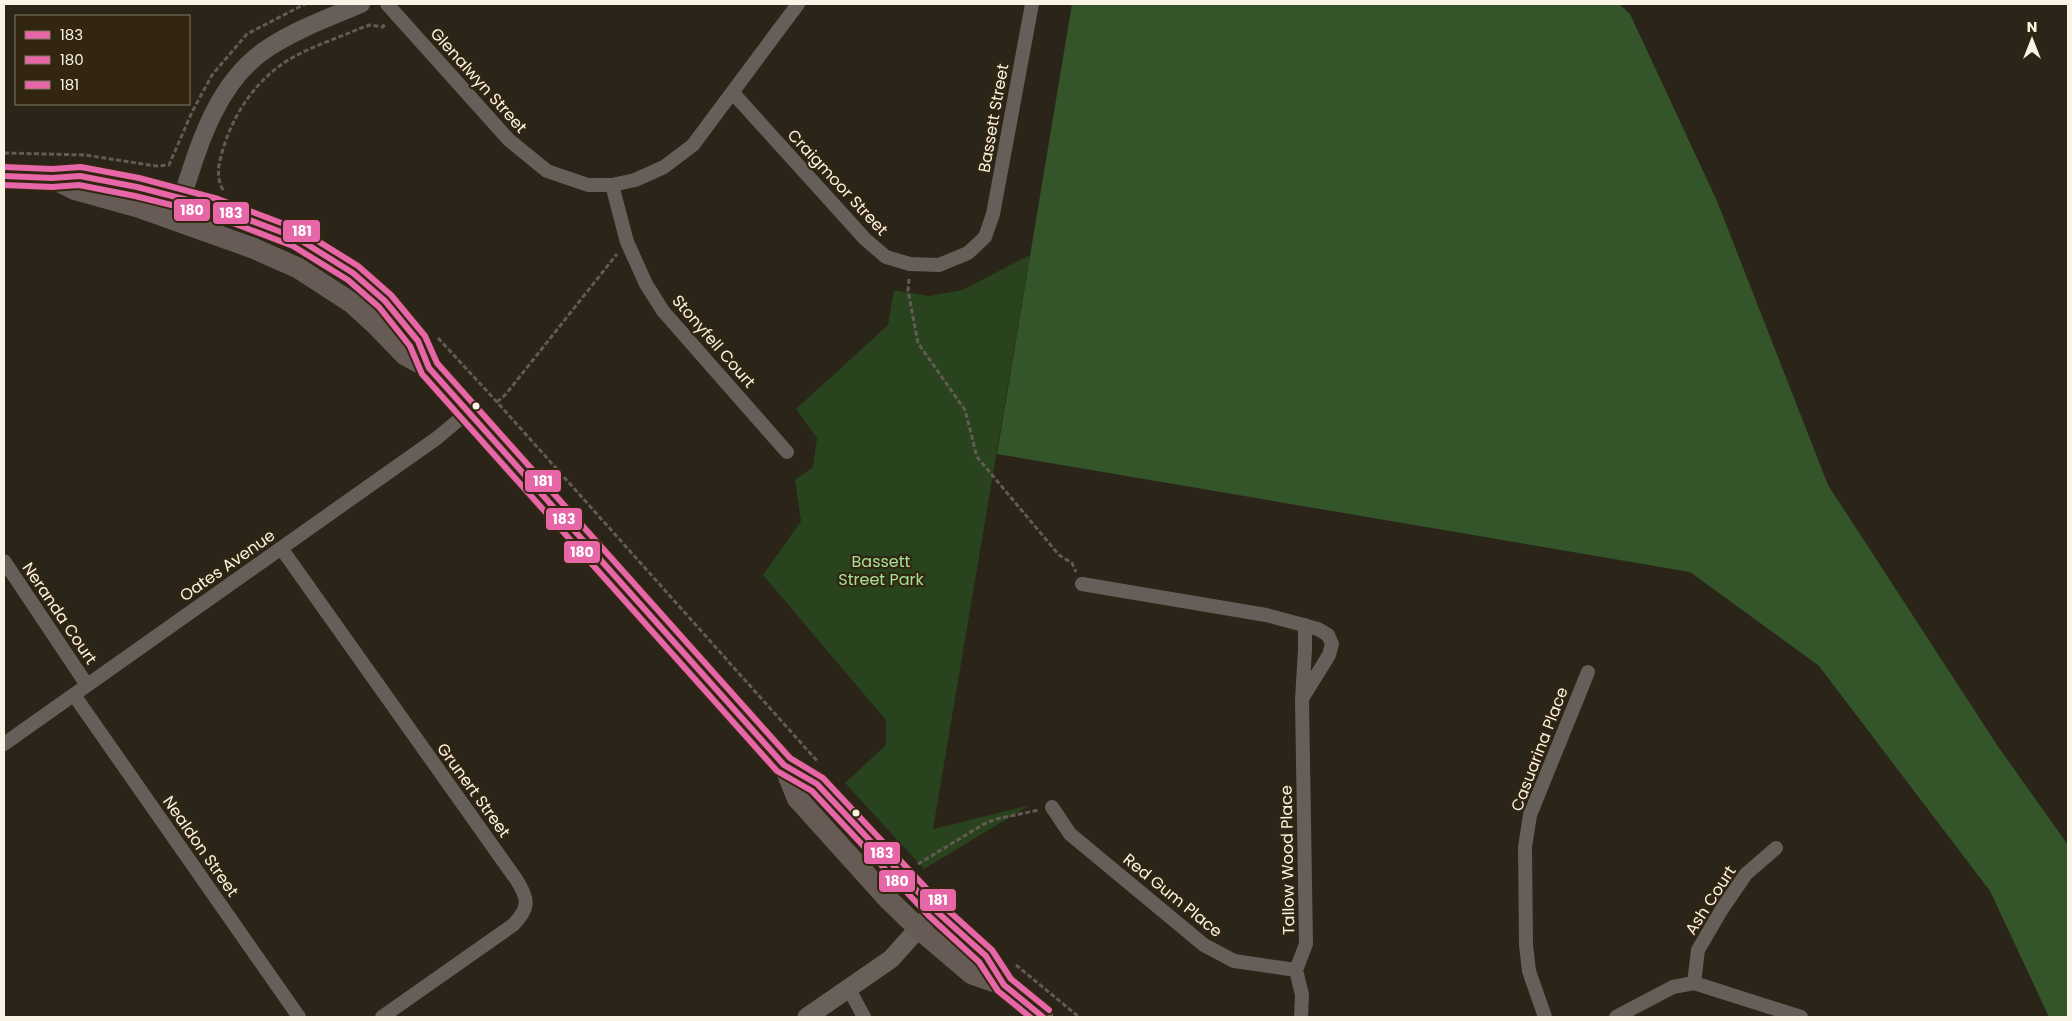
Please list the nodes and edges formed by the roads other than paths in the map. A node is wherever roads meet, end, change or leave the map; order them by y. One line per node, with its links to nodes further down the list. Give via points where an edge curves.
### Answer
1 (362, 4): 9 (street, via 280,41 241,71 216,108)
2 (387, 4): 8 (street, Glenalwyn Street, via 524,153 547,171 588,185)
3 (798, 4): 5 (street, Glenalwyn Street)
4 (1032, 4): 11 (street, Bassett Street, via 993,214)
5 (733, 93): 8 (street, Glenalwyn Street, via 693,145 664,166 635,180); 11 (street, Craigmoor Street, via 865,239 886,257 910,264 939,266 968,253)
6 (4, 176): 7 (main road)
7 (52, 178): 9 (main road, via 88,177); 10 (main road, via 76,190)
8 (612, 184): 14 (street, Stonyfell Court, via 627,242 646,284 663,311)
9 (182, 197): 10 (street); 12 (main road, via 276,230 335,260 370,287 398,316 418,341)
10 (175, 220): 12 (main road, via 253,248 304,271 352,303 405,355)
11 (985, 237)
12 (429, 368): 13 (main road)
13 (468, 412): 15 (street, Oates Avenue, via 430,443); 24 (main road)
14 (787, 452)
15 (281, 548): 20 (street, Oates Avenue); 34 (street, Grunert Street, via 523,890 526,904 523,915 513,925)
16 (4, 561): 20 (street, Neranda Court)
17 (1082, 584): 18 (street, via 1266,615)
18 (1305, 625): 22 (street, Tallow Wood Place); 22 (street, via 1328,635 1332,644 1329,656)
19 (1588, 672): 39 (street, Casuarina Place, via 1530,815 1526,847 1529,971)
20 (87, 685): 21 (street, Oates Avenue)
21 (74, 695): 23 (street, Oates Avenue); 33 (street, Nealdon Street)
22 (1302, 700): 29 (street, Tallow Wood Place, via 1306,944)
23 (4, 744)
24 (784, 765): 27 (main road, via 817,784); 28 (main road, via 797,798)
25 (1052, 807): 29 (street, Red Gum Place, via 1070,834 1204,945 1234,961)
26 (1776, 848): 30 (street, Ash Court, via 1746,874 1722,909 1698,950)
27 (935, 910): 28 (main road); 31 (main road, via 986,956)
28 (919, 929): 31 (main road, via 972,974); 32 (main road, via 891,959)
29 (1296, 970): 38 (street, via 1302,995)
30 (1694, 983): 40 (street, via 1674,987); 41 (street)
31 (1004, 986): 37 (main road)
32 (849, 989): 35 (main road); 36 (street)
33 (299, 1017)
34 (382, 1017)
35 (807, 1017)
36 (864, 1017)
37 (1043, 1017)
38 (1301, 1017)
39 (1545, 1017)
40 (1616, 1017)
41 (1801, 1017)

